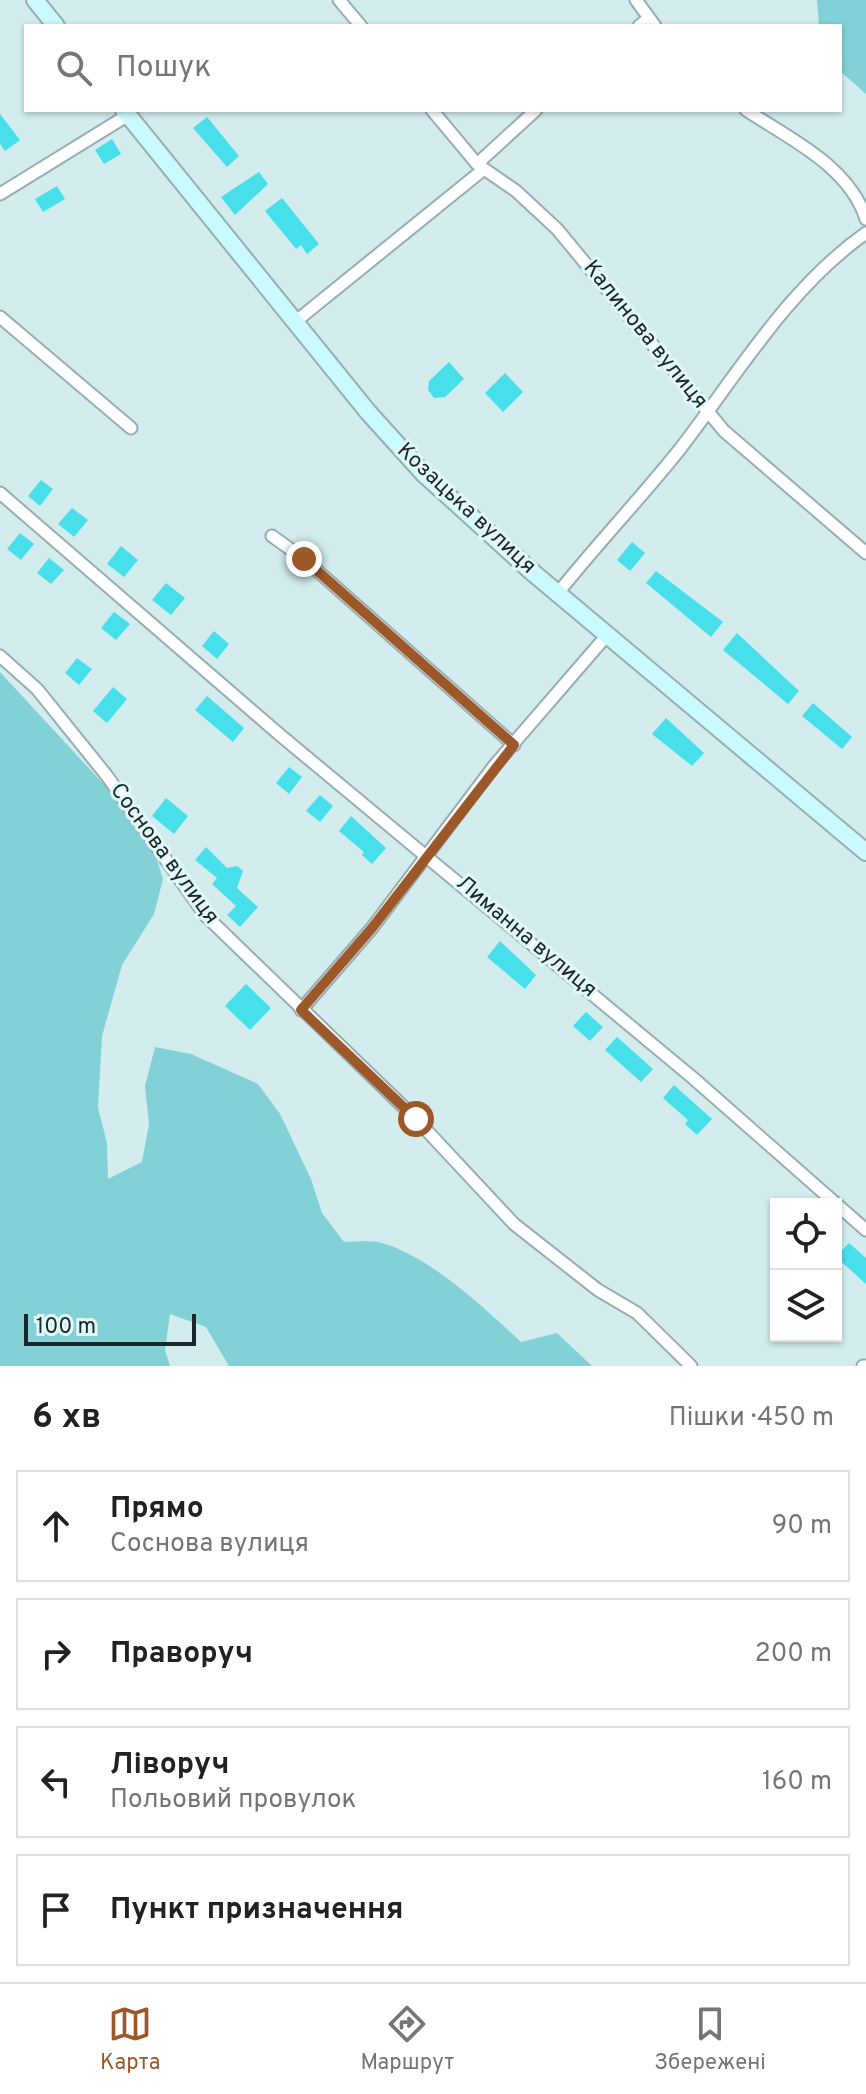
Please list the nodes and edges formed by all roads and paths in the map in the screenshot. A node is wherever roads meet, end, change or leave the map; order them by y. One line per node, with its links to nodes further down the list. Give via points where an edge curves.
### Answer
1 (35, 0): 5 (main road)
2 (339, 0): 6 (street)
3 (636, 0): 4 (street)
4 (648, 23)
5 (54, 24)
6 (359, 24)
7 (434, 112): 11 (street, Калинова вулиця)
8 (534, 112): 11 (street)
9 (749, 112): 13 (street, via 837,172 851,186)
10 (126, 113): 12 (street); 16 (main road, Козацька вулиця)
11 (481, 167): 16 (street); 17 (street, Калинова вулиця, via 557,229)
12 (0, 194)
13 (866, 219)
14 (866, 233): 17 (street, via 828,263)
15 (0, 317): 18 (street)
16 (295, 322): 22 (main road, Козацька вулиця, via 423,473)
17 (706, 411): 21 (street, Калинова вулиця); 22 (street)
18 (131, 428)
19 (0, 493): 27 (street, Лиманна вулиця)
20 (272, 536): 25 (street)
21 (866, 553)
22 (558, 593): 23 (main road, Козацька вулиця)
23 (608, 634): 25 (street); 26 (main road, Козацька вулиця)
24 (0, 656): 28 (street, Соснова вулиця, via 37,689 107,776 205,915)
25 (514, 745): 27 (street)
26 (866, 852)
27 (427, 855): 28 (street); 29 (street, Лиманна вулиця)
28 (301, 1010): 30 (street, Соснова вулиця, via 416,1119 514,1224 598,1290 637,1313)
29 (866, 1230)
30 (691, 1366)

